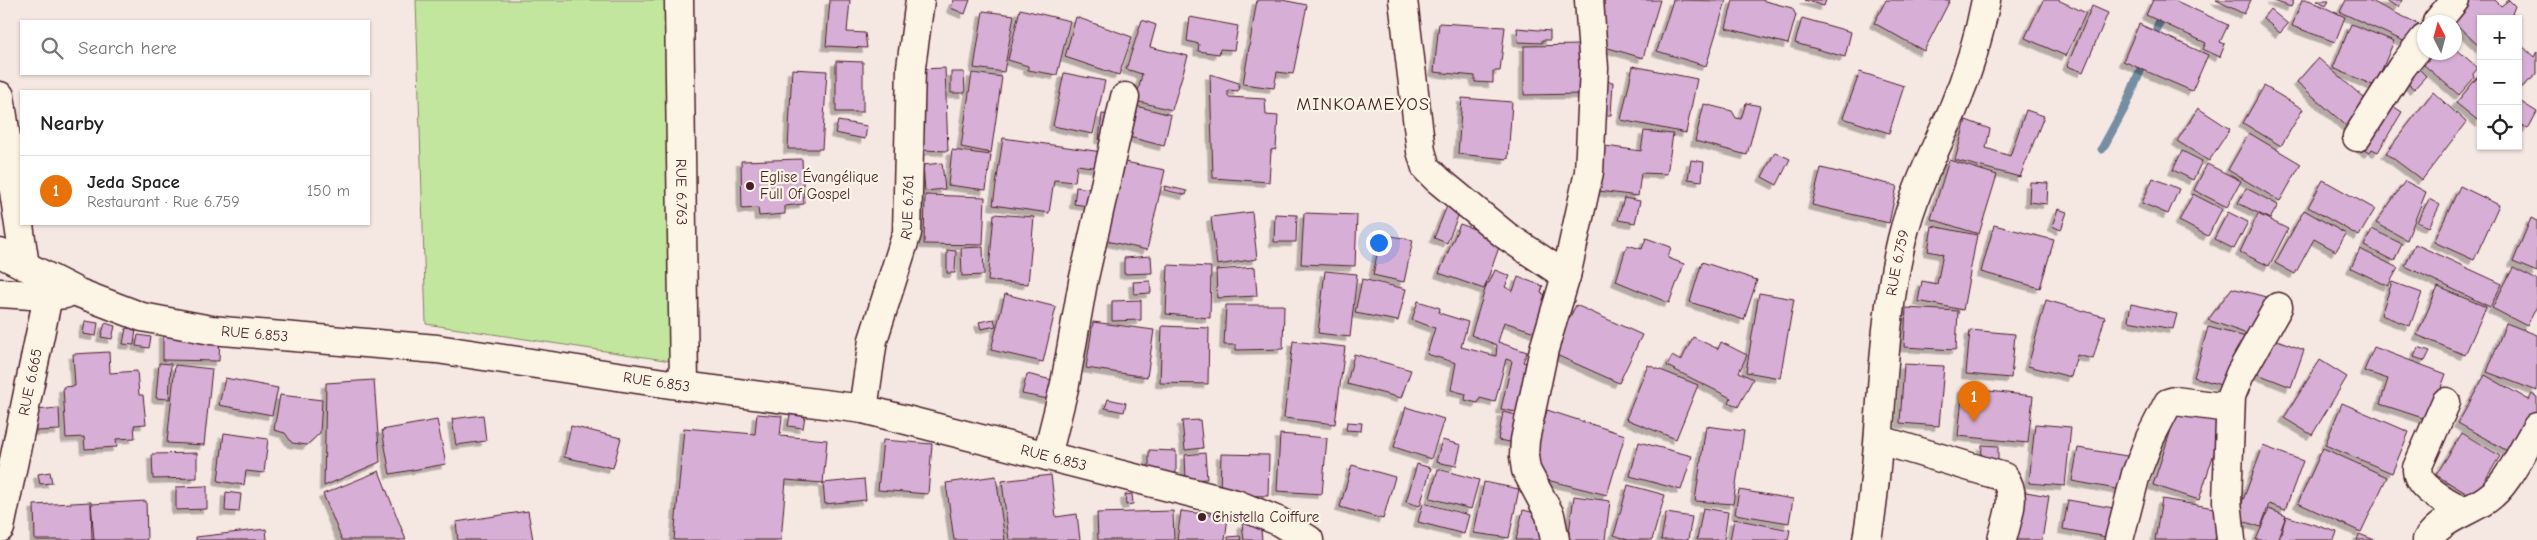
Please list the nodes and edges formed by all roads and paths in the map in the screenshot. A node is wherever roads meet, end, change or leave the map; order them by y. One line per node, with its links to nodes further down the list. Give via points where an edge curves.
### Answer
1 (679, 0): 19 (street, RUE 6.763)
2 (920, 0): 22 (street, RUE 6.761, via 911,67 908,234 873,340)
3 (1403, 0): 14 (street, via 1421,151 1426,168 1505,235)
4 (1589, 0): 14 (street, via 1594,68 1589,172)
5 (1986, 0): 24 (street, RUE 6.759, via 1979,37 1952,111 1920,182 1902,238 1888,319)
6 (2455, 0): 7 (street)
7 (2443, 15)
8 (2417, 47): 11 (street)
9 (0, 96): 13 (street)
10 (1125, 97): 25 (street)
11 (2357, 137)
12 (0, 253): 13 (street, RUE 6.853)
13 (26, 266): 16 (street, RUE 6.853)
14 (1566, 276): 29 (street, via 1544,348 1524,456 1526,470 1550,514)
15 (0, 293): 17 (street)
16 (79, 293): 17 (street); 19 (street, RUE 6.853, via 142,317 211,330 437,349)
17 (48, 296): 27 (street, RUE 6.665)
18 (2278, 307): 21 (street, via 2240,374 2230,396)
19 (684, 386): 22 (street, RUE 6.853)
20 (2446, 402): 26 (street, via 2416,476 2422,484)
21 (2229, 408): 32 (street, via 2175,401 2168,403 2136,474); 33 (street, via 2227,501)
22 (863, 409): 25 (street, RUE 6.853)
23 (2537, 427): 26 (street, via 2500,487 2487,500)
24 (1880, 440): 30 (street, RUE 6.759); 31 (street, via 2004,476 2012,496)
25 (1047, 456): 28 (street, RUE 6.853, via 1236,504 1278,521)
26 (2462, 511): 34 (street, via 2432,532)
27 (0, 528)
28 (1309, 540)
29 (1555, 540)
30 (1867, 540)
31 (2002, 540)
32 (2119, 540)
33 (2231, 540)
34 (2427, 540)

